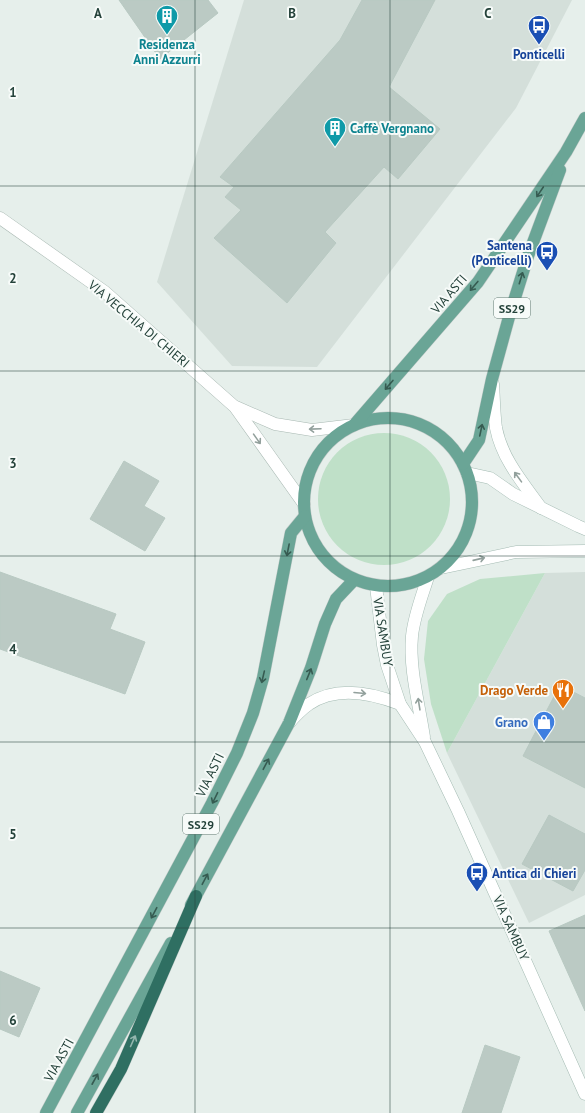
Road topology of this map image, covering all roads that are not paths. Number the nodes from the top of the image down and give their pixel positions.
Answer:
1 (585, 118) edge
2 (566, 152) junction
3 (0, 218) edge
4 (492, 379) junction
5 (235, 407) junction
6 (354, 425) junction
7 (465, 469) junction
8 (541, 508) junction
9 (305, 510) junction
10 (585, 529) edge
11 (585, 551) edge
12 (441, 568) junction
13 (428, 577) junction
14 (354, 580) junction
15 (376, 586) junction
16 (400, 704) junction
17 (288, 723) junction
18 (425, 742) junction
19 (196, 896) junction
20 (585, 1094) edge
21 (46, 1113) edge
22 (77, 1113) edge
23 (96, 1113) edge

1 - 2 main road, VIA ASTI / SS29
4 -> 2 main road, VIA ASTI / SS29
2 -> 6 main road, VIA ASTI / SS29
3 - 5 street, VIA VECCHIA DI CHIERI
7 -> 4 main road, VIA ASTI / SS29
8 -> 4 street
6 -> 5 street, VIA VECCHIA DI CHIERI
5 -> 9 street, VIA VECCHIA DI CHIERI
6 - 7 main road
6 - 9 main road
7 - 8 street
7 - 12 main road
8 - 10 street
9 - 14 main road
9 -> 21 main road, VIA ASTI / SS29
12 -> 11 street
12 - 13 main road
13 - 15 main road
18 -> 13 street, VIA SAMBUY
14 - 15 main road
17 -> 14 main road, SS29
15 - 16 street, VIA SAMBUY
17 -> 16 street
16 - 18 street, VIA SAMBUY
19 -> 17 main road, SS29
18 - 20 street, VIA SAMBUY
22 -> 19 main road, SS29
23 -> 19 highway

